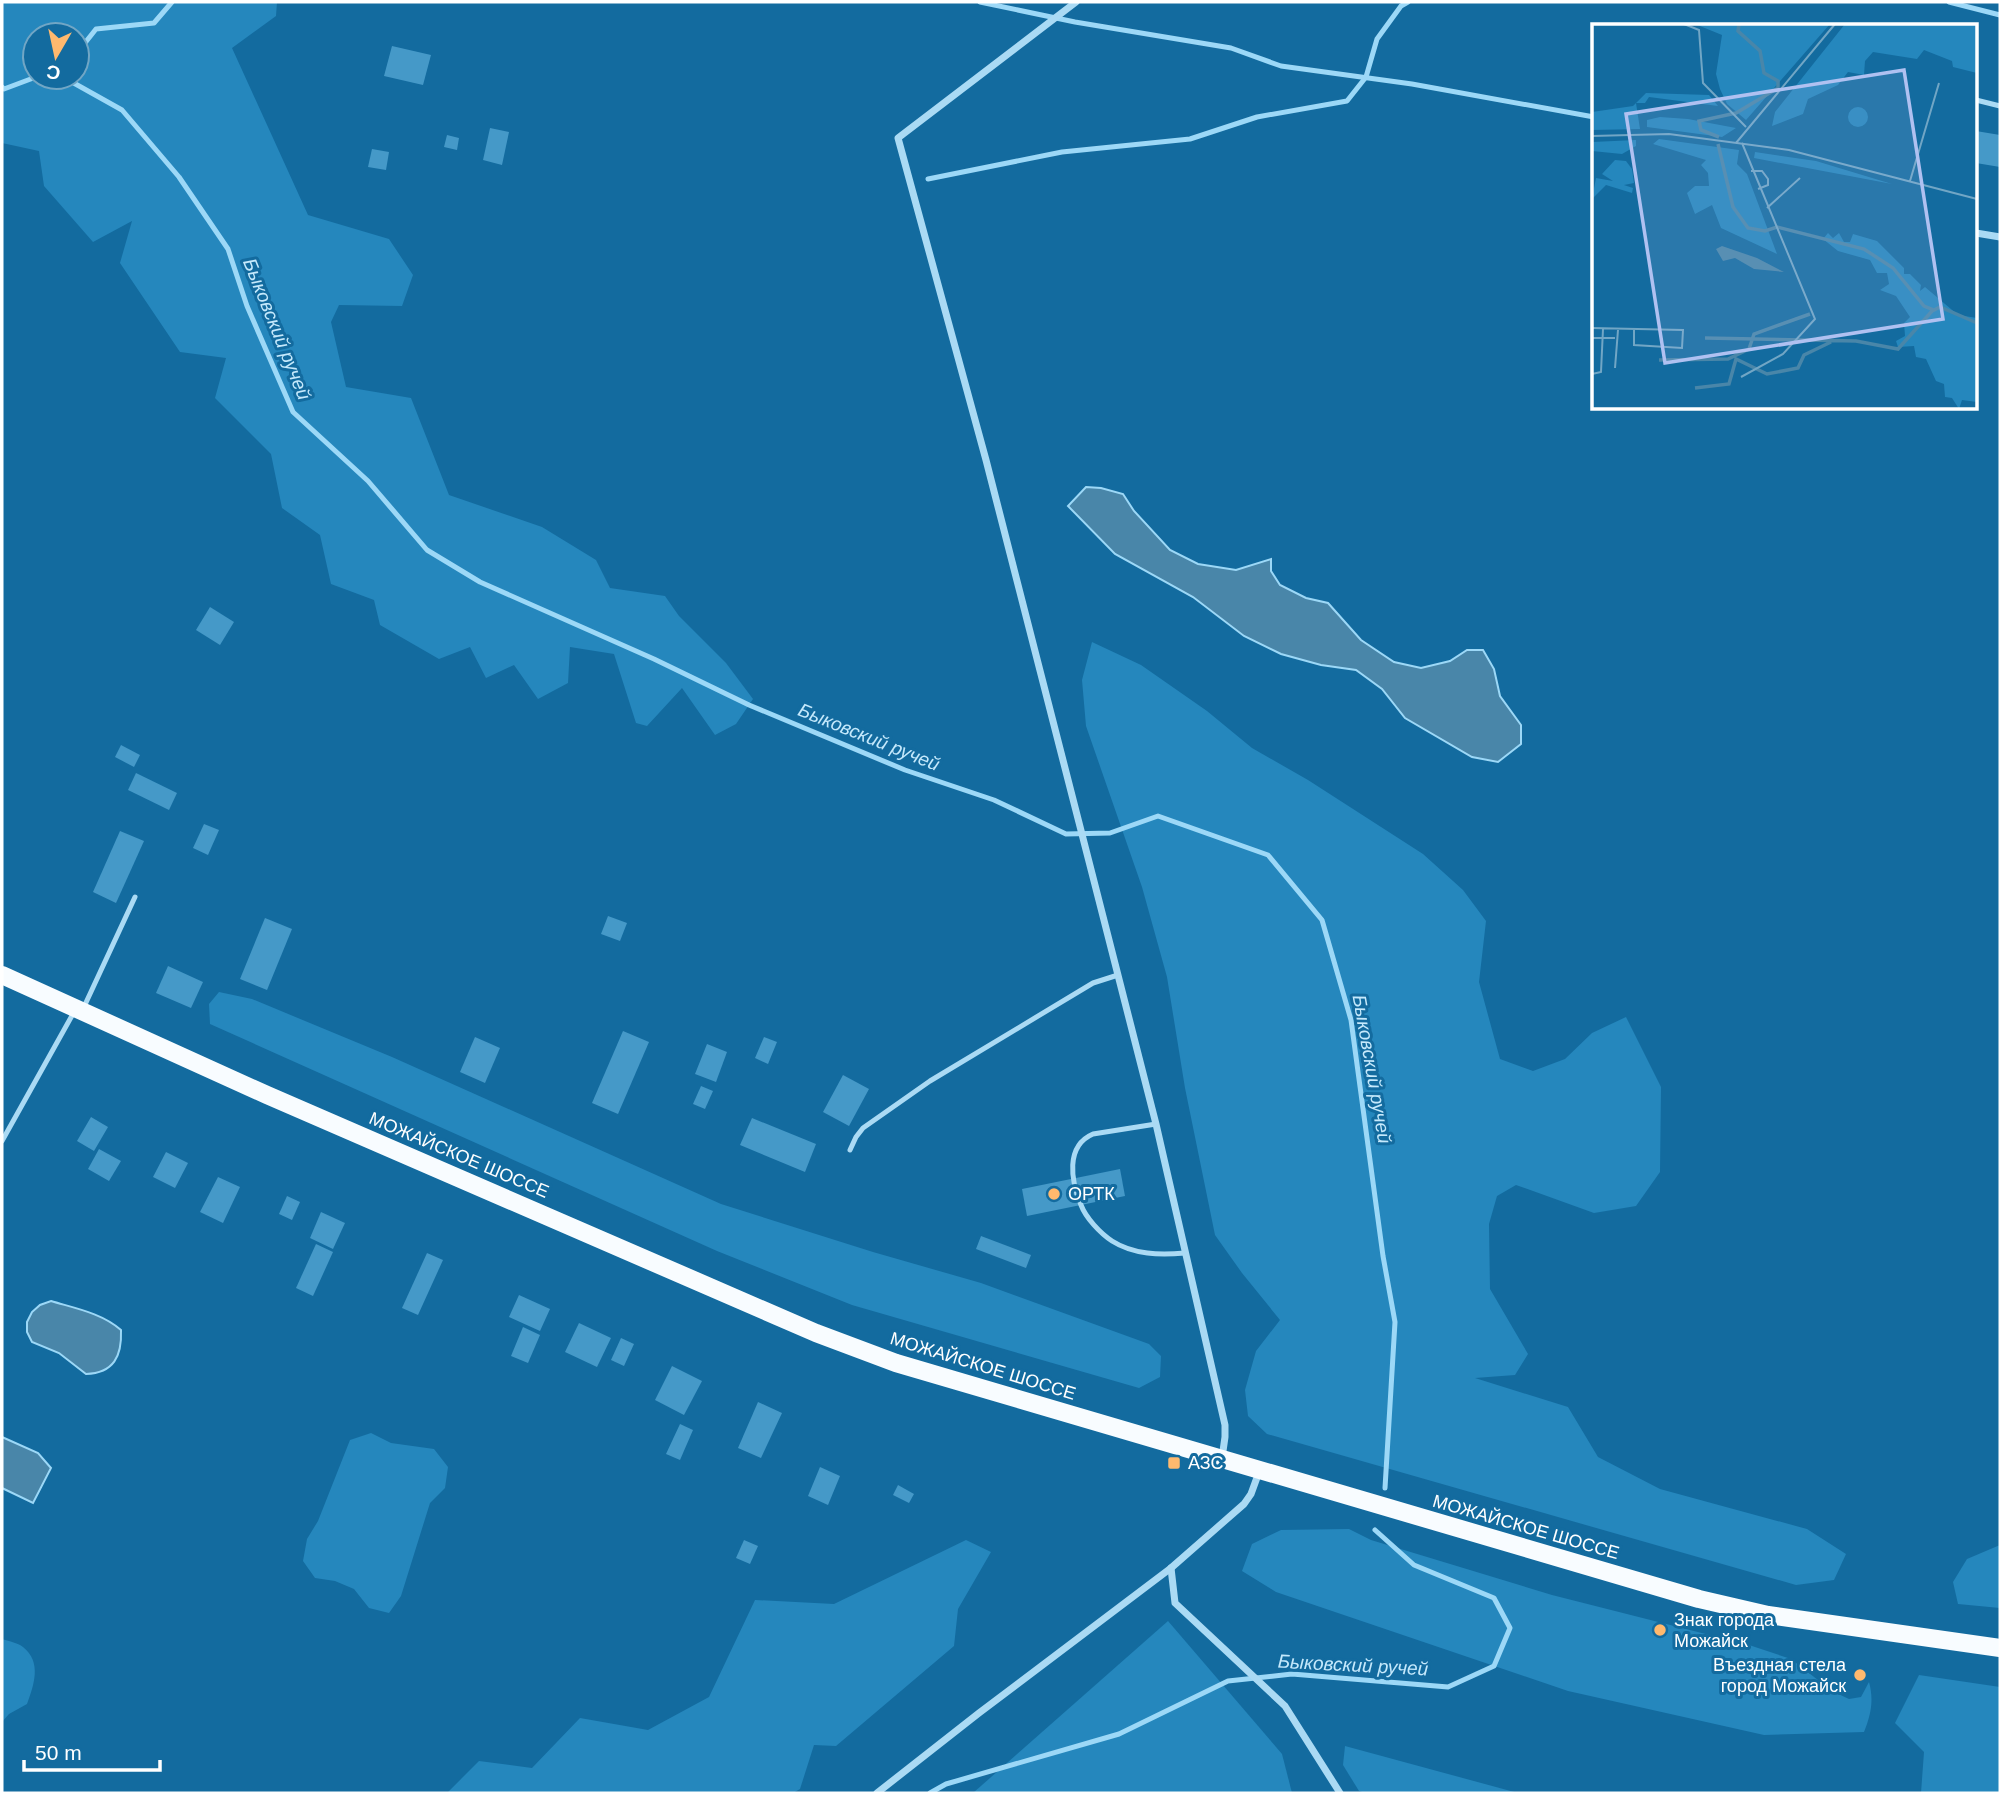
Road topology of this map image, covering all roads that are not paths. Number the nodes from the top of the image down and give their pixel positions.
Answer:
1 (1076, 2) edge
2 (1978, 100) edge
3 (2000, 106) edge
4 (1978, 233) edge
5 (2000, 236) edge
6 (135, 897) dead end
7 (2, 975) edge
8 (1118, 975) junction
9 (79, 1011) junction
10 (1156, 1124) junction
11 (2, 1141) edge
12 (850, 1150) dead end
13 (1185, 1253) junction
14 (1222, 1460) junction
15 (1259, 1471) junction
16 (1171, 1568) junction
17 (2000, 1648) edge
18 (877, 1793) edge
19 (1340, 1793) edge

1 - 8 street
2 - 3 lane
4 - 5 street
6 - 9 lane
7 - 9 main road, МОЖАЙСКОЕ ШОССЕ
8 - 10 street
8 - 12 lane
9 - 11 lane
9 - 14 main road, МОЖАЙСКОЕ ШОССЕ
10 - 13 street
10 - 13 lane
13 - 14 street
14 - 15 main road, МОЖАЙСКОЕ ШОССЕ
15 - 16 street
15 - 17 main road, МОЖАЙСКОЕ ШОССЕ
16 - 18 street
16 - 19 street

